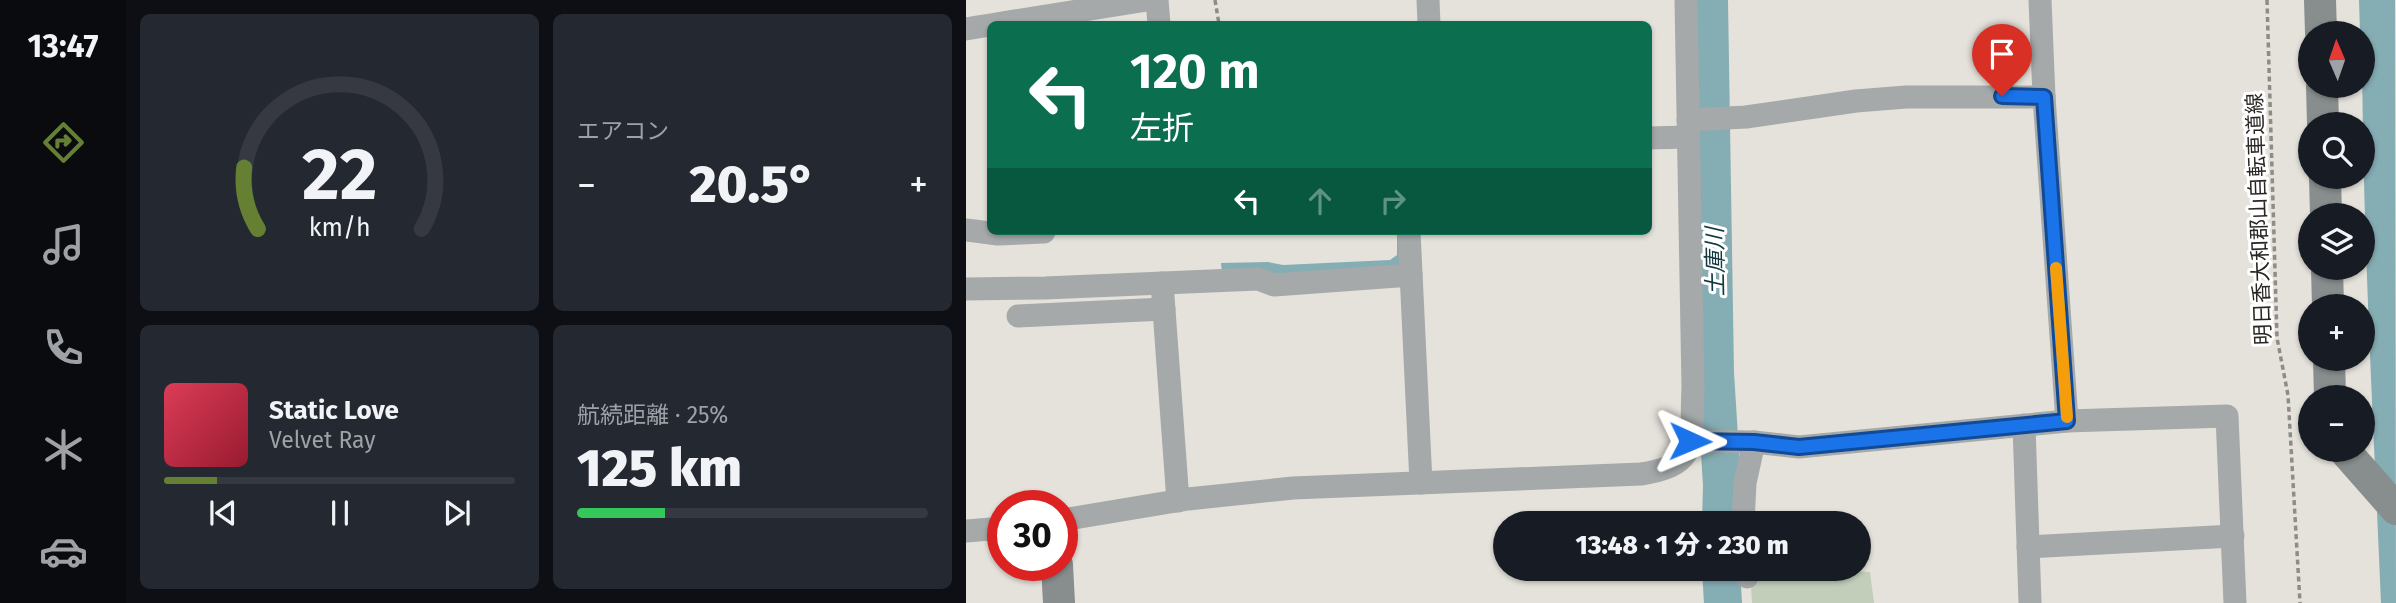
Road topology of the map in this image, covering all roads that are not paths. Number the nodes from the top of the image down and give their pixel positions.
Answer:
1 (1147, 0) edge
2 (1157, 0) edge
3 (1428, 0) edge
4 (1686, 0) edge
5 (2040, 0) edge
6 (2320, 0) edge
7 (1015, 21) edge
8 (1159, 21) edge
9 (1429, 21) edge
10 (2321, 21) edge
11 (987, 26) edge
12 (966, 29) edge
13 (2044, 97) junction
14 (1688, 128) junction
15 (1652, 137) edge
16 (966, 230) edge
17 (987, 233) edge
18 (1409, 235) edge
19 (1411, 275) junction
20 (1162, 283) junction
21 (966, 289) edge
22 (1164, 309) junction
23 (1018, 316) dead end
24 (2067, 421) junction
25 (2024, 425) junction
26 (1690, 441) junction
27 (1754, 442) junction
28 (2355, 462) edge
29 (1421, 483) junction
30 (1178, 501) junction
31 (2396, 509) edge
32 (1744, 511) edge
33 (1078, 517) edge
34 (987, 529) edge
35 (966, 531) edge
36 (2233, 536) junction
37 (2028, 547) junction
38 (1058, 581) edge
39 (1059, 603) edge
40 (2030, 603) edge
41 (2235, 603) edge

1 - 7 street
2 - 8 street
3 - 9 street
4 - 14 street
5 - 13 street
6 - 10 main road
11 - 12 street
13 - 14 street
13 - 24 street
14 - 15 street
14 - 26 street
16 - 17 street
18 - 19 street
19 - 20 street
19 - 29 street
20 - 21 street
20 - 22 street
22 - 23 street
22 - 30 street
24 - 25 street
24 - 36 street
25 - 27 street
25 - 37 street
26 - 27 street
26 - 29 street
27 - 32 street
28 - 31 main road
29 - 30 street
30 - 33 street
34 - 35 street
36 - 37 street
36 - 41 street
37 - 40 street
38 - 39 main road

